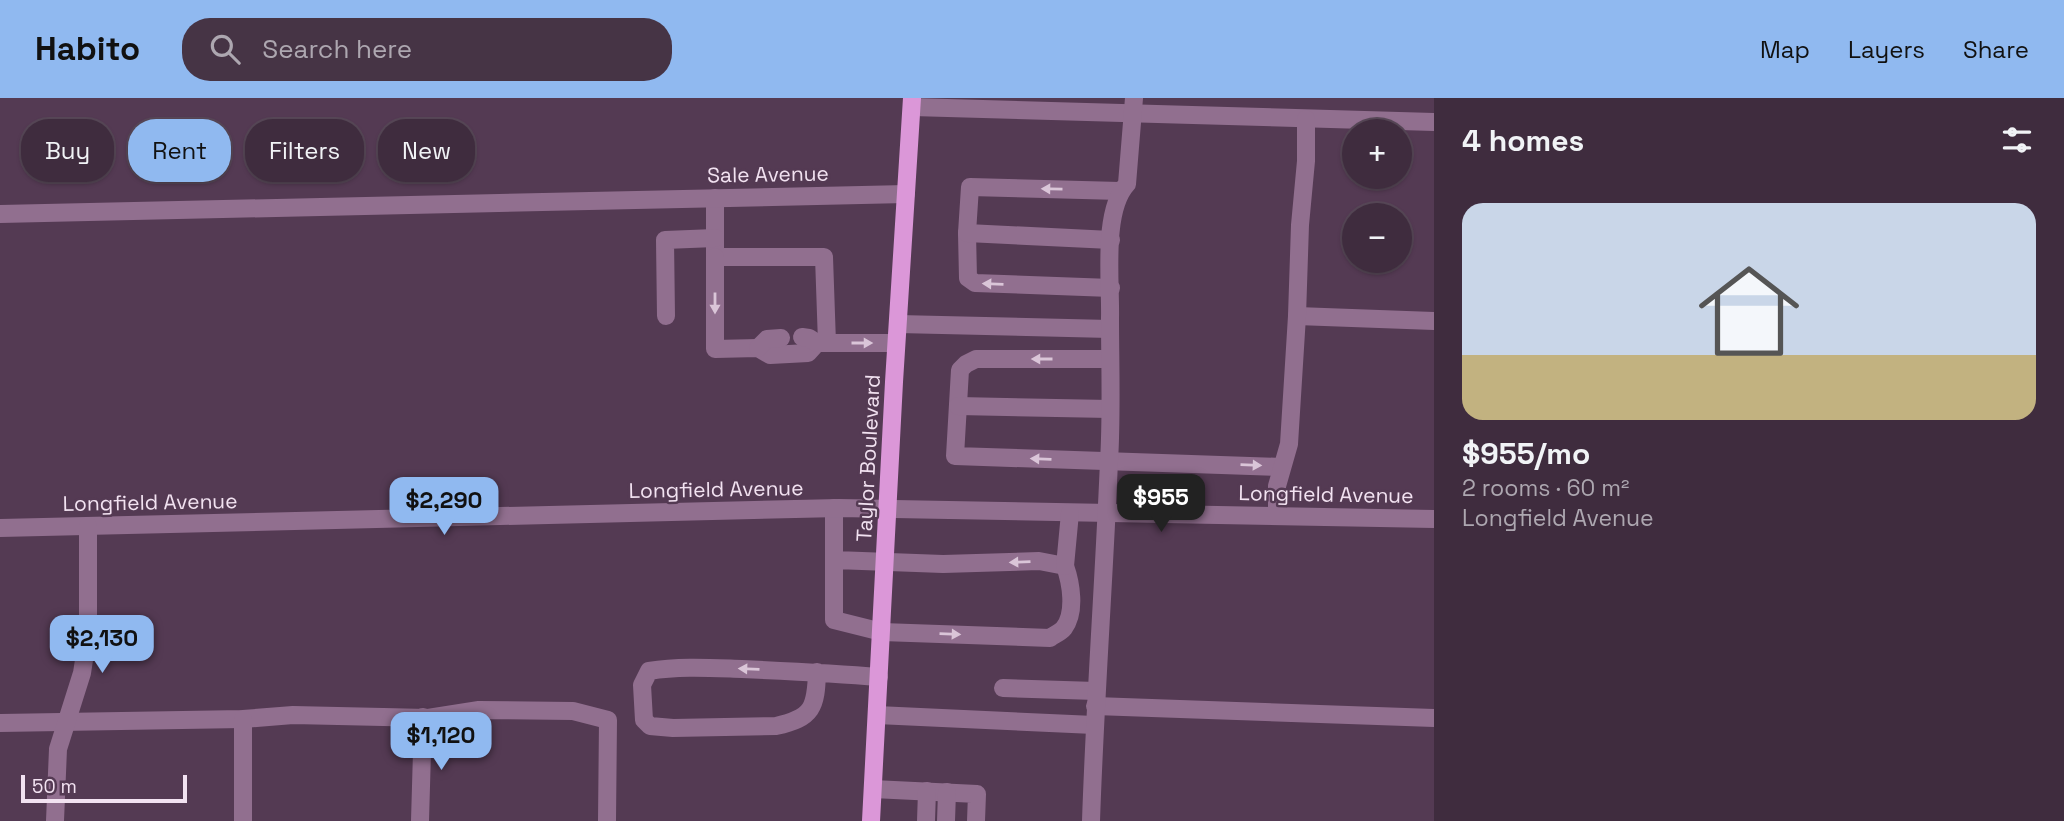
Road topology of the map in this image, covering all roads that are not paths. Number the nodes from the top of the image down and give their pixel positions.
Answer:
1 (912, 103) edge
2 (1133, 106) edge
3 (1306, 119) junction
4 (1434, 122) edge
5 (1120, 191) junction
6 (906, 194) junction
7 (715, 198) junction
8 (0, 214) edge
9 (967, 233) junction
10 (715, 238) junction
11 (1111, 240) junction
12 (715, 257) junction
13 (1111, 288) junction
14 (666, 316) dead end
15 (1297, 316) junction
16 (1434, 321) edge
17 (898, 324) junction
18 (1110, 329) junction
19 (781, 338) dead end
20 (816, 341) junction
21 (896, 343) junction
22 (758, 348) junction
23 (1110, 359) junction
24 (958, 406) junction
25 (1110, 410) junction
26 (1110, 461) junction
27 (1281, 467) junction
28 (834, 508) junction
29 (888, 508) junction
30 (1070, 513) junction
31 (1105, 514) junction
32 (1277, 515) junction
33 (1434, 519) edge
34 (88, 526) junction
35 (0, 528) edge
36 (835, 560) junction
37 (886, 561) junction
38 (1065, 566) junction
39 (882, 632) junction
40 (817, 672) junction
41 (878, 677) junction
42 (1003, 688) dead end
43 (1095, 699) junction
44 (877, 715) junction
45 (424, 718) junction
46 (1434, 718) edge
47 (243, 719) junction
48 (65, 722) junction
49 (0, 723) edge
50 (1094, 725) junction
51 (873, 789) junction
52 (927, 791) junction
53 (947, 792) junction
54 (55, 821) edge
55 (243, 821) edge
56 (420, 821) edge
57 (607, 821) edge
58 (870, 821) edge
59 (926, 821) edge
60 (946, 821) edge
61 (976, 821) edge
62 (1091, 821) edge

1 - 2 street
1 - 6 main road, Taylor Boulevard
2 - 3 street
2 - 5 street
3 - 4 street
3 - 15 street
5 -> 9 street
5 - 11 street
6 - 7 street, Sale Avenue
6 - 17 main road, Taylor Boulevard
7 - 8 street, Sale Avenue
7 - 10 street
9 - 11 street
13 -> 9 street
10 - 12 street
10 - 14 street
11 - 13 street
12 - 20 street
12 -> 22 street
13 - 18 street
15 - 16 street
15 - 27 street
17 - 18 street
17 - 21 main road, Taylor Boulevard
18 - 23 street
19 - 22 street
20 -> 21 street
20 - 22 street
21 - 29 main road, Taylor Boulevard
23 -> 24 street
23 - 25 street
24 - 25 street
26 -> 24 street
25 - 26 street
26 -> 27 street
26 - 31 street
27 - 32 street
28 - 29 street, Longfield Avenue
28 - 34 street, Longfield Avenue
28 - 36 street
29 - 30 street, Longfield Avenue
29 - 37 main road, Taylor Boulevard
30 - 31 street, Longfield Avenue
30 - 38 street
31 - 32 street, Longfield Avenue
31 - 43 street
32 - 33 street, Longfield Avenue
34 - 35 street, Longfield Avenue
34 - 48 street
36 - 37 street
36 - 39 street
38 -> 37 street
37 - 39 main road, Taylor Boulevard
39 -> 38 street
39 - 41 main road, Taylor Boulevard
40 -> 40 street
40 - 41 street
41 - 44 main road, Taylor Boulevard
42 - 43 street
43 - 46 street
43 - 50 street
44 - 50 street
44 - 51 main road, Taylor Boulevard
45 - 47 street
45 - 56 street
45 - 57 street
47 - 48 street
47 - 55 street
48 - 49 street
48 - 54 street
50 - 62 street
51 - 52 street
51 - 58 main road, Taylor Boulevard
52 - 53 street
52 - 59 street
53 - 60 street
53 - 61 street

